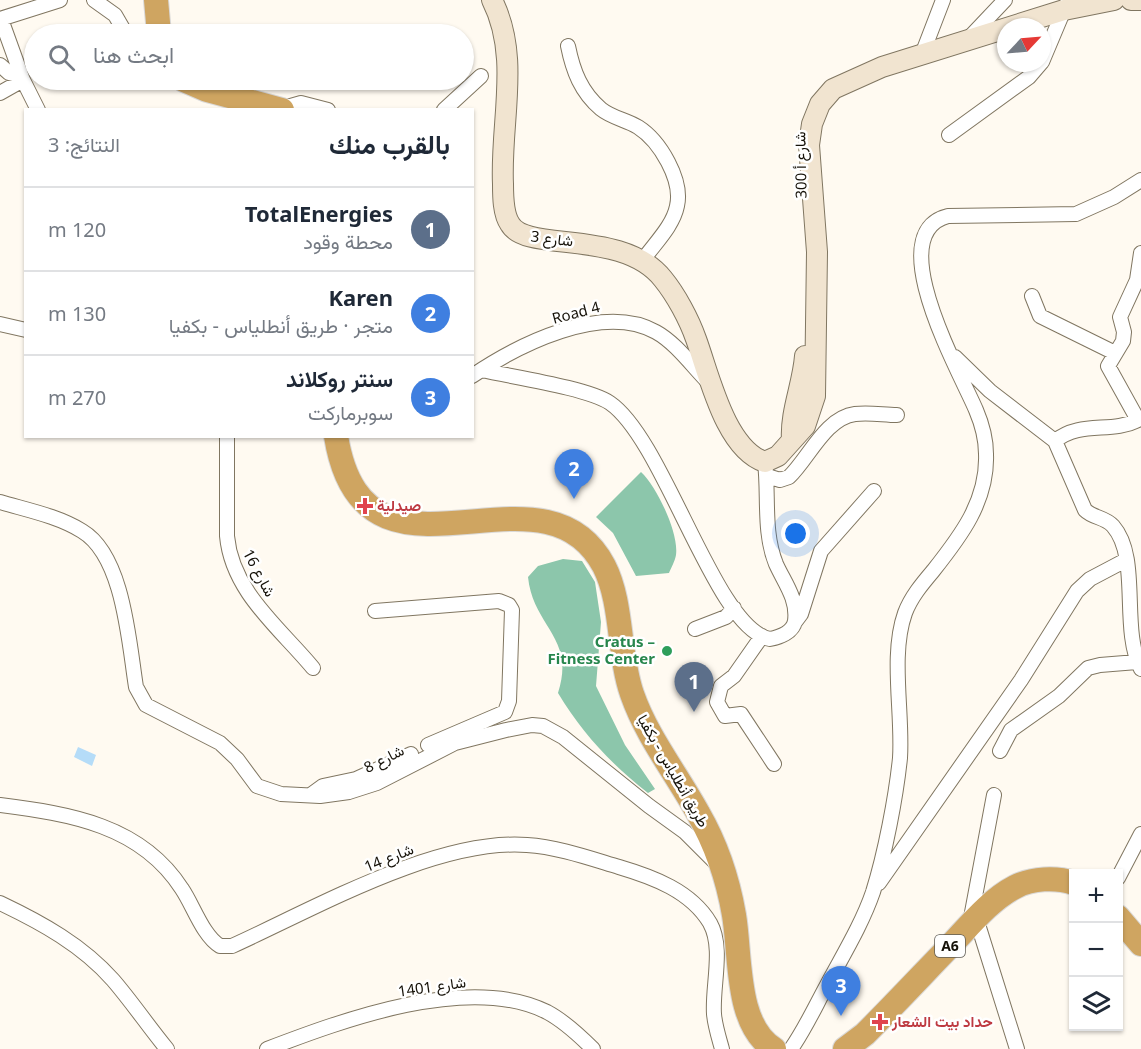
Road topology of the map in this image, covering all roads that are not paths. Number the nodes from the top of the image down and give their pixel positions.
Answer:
1 (60, 0) edge
2 (94, 0) edge
3 (156, 0) edge
4 (492, 0) edge
5 (943, 0) edge
6 (1005, 0) edge
7 (1114, 0) edge
8 (1131, 0) edge
9 (1141, 0) edge
10 (1067, 3) edge
11 (0, 19) edge
12 (120, 24) edge
13 (158, 24) edge
14 (975, 31) junction
15 (1051, 41) edge
16 (567, 46) dead end
17 (925, 48) junction
18 (0, 65) edge
19 (1034, 72) edge
20 (481, 76) dead end
21 (22, 78) junction
22 (24, 82) edge
23 (474, 82) edge
24 (28, 90) edge
25 (207, 90) edge
26 (466, 90) edge
27 (0, 93) edge
28 (37, 108) edge
29 (277, 108) edge
30 (284, 108) edge
31 (320, 108) edge
32 (446, 108) edge
33 (948, 135) dead end
34 (1141, 181) edge
35 (1141, 253) edge
36 (643, 260) junction
37 (1032, 296) dead end
38 (0, 324) edge
39 (24, 330) edge
40 (943, 343) junction
41 (1115, 353) junction
42 (477, 373) edge
43 (711, 386) junction
44 (897, 415) dead end
45 (1140, 419) edge
46 (227, 438) edge
47 (336, 438) edge
48 (1055, 441) junction
49 (766, 469) junction
50 (874, 491) dead end
51 (0, 502) edge
52 (1126, 560) junction
53 (735, 608) junction
54 (375, 611) dead end
55 (795, 622) junction
56 (695, 629) dead end
57 (762, 636) junction
58 (1139, 666) edge
59 (313, 668) dead end
60 (1000, 751) dead end
61 (774, 764) dead end
62 (312, 794) junction
63 (994, 795) dead end
64 (0, 806) edge
65 (1141, 834) edge
66 (884, 841) junction
67 (903, 845) junction
68 (1123, 870) edge
69 (723, 871) junction
70 (1069, 882) edge
71 (872, 893) junction
72 (0, 903) edge
73 (973, 922) junction
74 (1123, 922) edge
75 (1141, 944) edge
76 (775, 1048) edge
77 (167, 1049) edge
78 (267, 1049) edge
79 (593, 1049) edge
80 (722, 1049) edge
81 (845, 1049) edge
82 (1017, 1049) edge

1 - 11 street
2 - 12 street
3 - 13 highway
4 - 36 street, شارع 3
5 - 17 street
6 - 14 street
7 - 10 street, شارع أ 300
8 - 9 street
10 - 14 street, شارع أ 300
10 - 15 street
11 - 21 street
14 - 17 street, شارع أ 300
16 - 36 street
17 - 49 street, شارع أ 300
18 - 21 street
19 - 33 street
20 - 23 street
21 - 22 street
21 - 27 street
24 - 28 street
25 - 29 highway
26 - 32 street
30 - 31 street
34 - 40 street
35 - 41 street
36 - 43 street, شارع 3
37 - 41 street
38 - 39 street
40 - 48 street
40 - 66 street
41 - 45 street
42 - 43 street, Road 4
42 - 53 street
43 - 49 street
44 - 49 street
45 - 48 street
46 - 59 street, شارع 16
47 - 69 highway, طريق أنطلياس - بكفيا
48 - 52 street
49 - 55 street
50 - 55 street
51 - 62 street, شارع 8
52 - 58 street
52 - 67 street
53 - 56 street
53 - 57 street
54 - 62 street
55 - 57 street
57 - 61 street
58 - 60 street
62 - 69 street, شارع 8
63 - 73 street
64 - 80 street, شارع 14
65 - 68 street
66 - 67 street
66 - 71 street
67 - 71 street
69 - 76 highway, طريق أنطلياس - بكفيا
70 - 73 highway, A6
71 - 76 street
72 - 77 street
73 - 81 highway, A6
73 - 82 street
74 - 75 highway
78 - 79 street, شارع 1401

